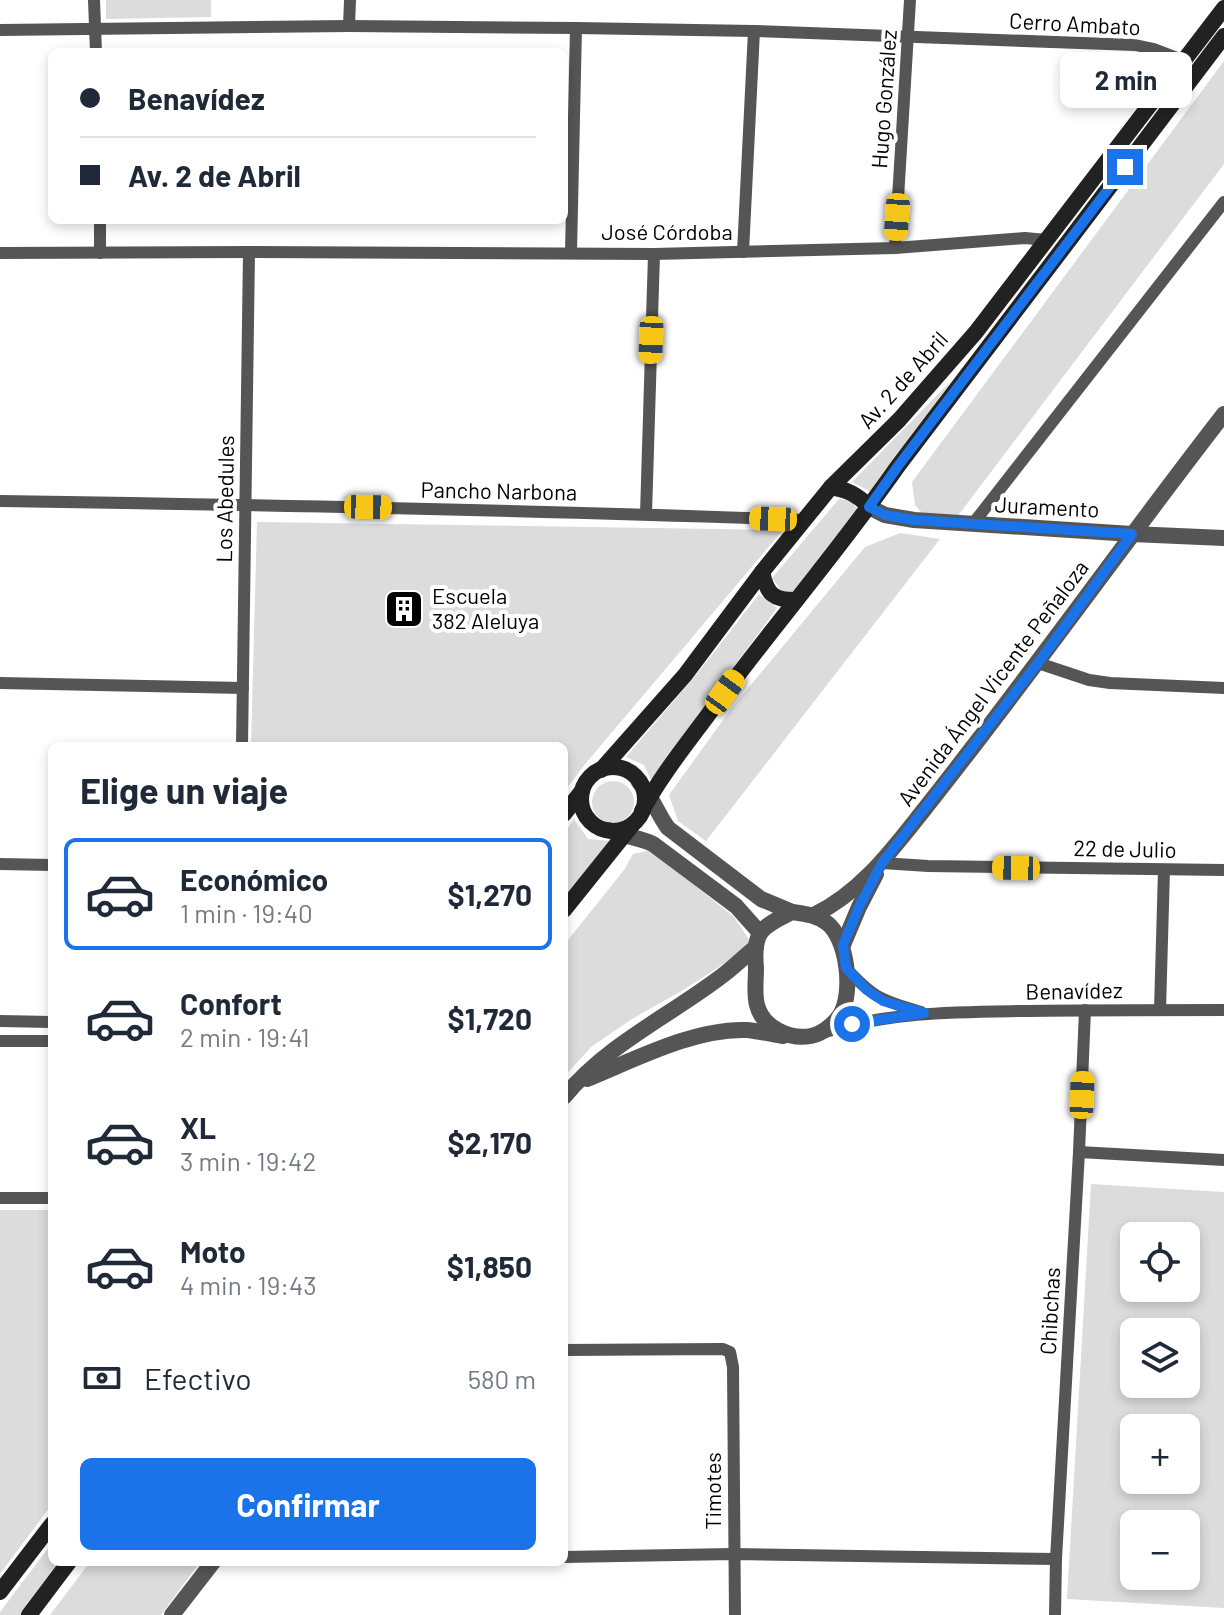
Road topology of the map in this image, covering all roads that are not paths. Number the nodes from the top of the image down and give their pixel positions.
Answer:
1 (94, 0) edge
2 (350, 0) edge
3 (910, 0) edge
4 (1224, 8) edge
5 (349, 26) junction
6 (576, 28) junction
7 (95, 29) junction
8 (0, 30) edge
9 (754, 31) junction
10 (909, 36) junction
11 (1224, 36) edge
12 (96, 48) edge
13 (1185, 61) junction
14 (1224, 202) edge
15 (1219, 217) edge
16 (100, 224) edge
17 (1046, 240) junction
18 (895, 248) junction
19 (249, 252) junction
20 (571, 252) junction
21 (743, 252) junction
22 (0, 253) edge
23 (100, 253) junction
24 (654, 254) junction
25 (1224, 414) edge
26 (831, 487) junction
27 (0, 501) edge
28 (245, 504) junction
29 (869, 507) junction
30 (646, 514) junction
31 (804, 520) junction
32 (972, 525) junction
33 (1132, 534) junction
34 (1224, 538) edge
35 (762, 572) junction
36 (796, 600) junction
37 (1038, 663) junction
38 (0, 683) edge
39 (243, 688) junction
40 (1224, 688) edge
41 (242, 742) edge
42 (601, 770) junction
43 (645, 788) junction
44 (582, 791) junction
45 (568, 809) edge
46 (616, 833) junction
47 (882, 863) junction
48 (0, 864) edge
49 (48, 865) edge
50 (1164, 870) junction
51 (1224, 870) edge
52 (568, 904) edge
53 (792, 912) junction
54 (814, 915) junction
55 (758, 940) junction
56 (843, 945) junction
57 (846, 968) junction
58 (1085, 1010) junction
59 (1160, 1010) junction
60 (1224, 1010) edge
61 (924, 1013) junction
62 (0, 1021) edge
63 (48, 1022) edge
64 (814, 1036) junction
65 (794, 1037) junction
66 (0, 1041) edge
67 (48, 1041) edge
68 (569, 1090) edge
69 (1079, 1152) junction
70 (1224, 1160) edge
71 (0, 1198) edge
72 (48, 1198) edge
73 (568, 1350) edge
74 (48, 1529) edge
75 (733, 1554) junction
76 (568, 1557) edge
77 (1056, 1559) junction
78 (66, 1566) edge
79 (210, 1566) edge
80 (0, 1592) edge
81 (29, 1615) edge
82 (172, 1615) edge
83 (735, 1615) edge
84 (1055, 1615) edge

1 - 7 street
2 - 5 street
3 - 10 street, Hugo González
4 - 13 main road, Av. 2 de Abril
5 - 6 street, Cerro Ambato
5 - 7 street, Cerro Ambato
6 - 9 street, Cerro Ambato
6 - 20 street
7 - 8 street, Cerro Ambato
7 - 12 street
9 - 10 street, Cerro Ambato
9 - 21 street
10 - 13 street, Cerro Ambato
10 - 18 street, Hugo González
11 - 29 main road, Av. 2 de Abril
13 - 17 main road, Av. 2 de Abril
14 - 15 street
15 - 32 street
16 - 23 street
17 - 18 street, José Córdoba
17 - 26 main road, Av. 2 de Abril
18 - 21 street, José Córdoba
19 - 20 street, José Córdoba
19 - 23 street, José Córdoba
19 - 28 street, Los Abedules
20 - 24 street, José Córdoba
21 - 24 street, José Córdoba
22 - 23 street, José Córdoba
24 - 30 street
25 - 33 street, Avenida Ángel Vicente Peñaloza
26 - 29 main road
26 - 31 main road, Av. 2 de Abril
27 - 28 street, Pancho Narbona
28 - 30 street, Pancho Narbona
28 - 39 street, Los Abedules
29 - 32 street, Juramento
29 - 36 main road, Av. 2 de Abril
30 - 31 street, Pancho Narbona
31 - 35 main road, Av. 2 de Abril
32 - 33 street, Juramento
33 - 34 street, Juramento
33 - 37 street, Avenida Ángel Vicente Peñaloza
35 - 36 main road
35 - 42 main road, Av. 2 de Abril
36 - 43 main road, Av. 2 de Abril
37 - 40 street
37 - 47 street, Avenida Ángel Vicente Peñaloza
38 - 39 street
39 - 41 street, Los Abedules
42 - 43 main road
42 - 44 main road
43 - 46 main road
43 - 53 street
44 - 45 main road
44 - 46 main road
46 - 52 main road
46 - 55 street
47 - 50 street, 22 de Julio
47 - 54 street, Avenida Ángel Vicente Peñaloza
47 - 56 street, Avenida Ángel Vicente Peñaloza
48 - 49 street
50 - 51 street, 22 de Julio
50 - 59 street
53 - 54 street
53 - 55 street
54 - 56 street
55 - 65 street
55 - 68 street
56 - 57 street
57 - 61 street, Benavídez
57 - 64 street
58 - 59 street, Benavídez
58 - 61 street, Benavídez
58 - 69 street, Chibchas
59 - 60 street, Benavídez
61 - 64 street, Benavídez
62 - 63 street
64 - 65 street
65 - 68 street
66 - 67 street
69 - 70 street
69 - 77 street, Chibchas
71 - 72 street
73 - 75 street, Timotes
74 - 80 main road
75 - 76 street
75 - 77 street
75 - 83 street, Timotes
77 - 84 street, Chibchas
78 - 81 main road
79 - 82 street

